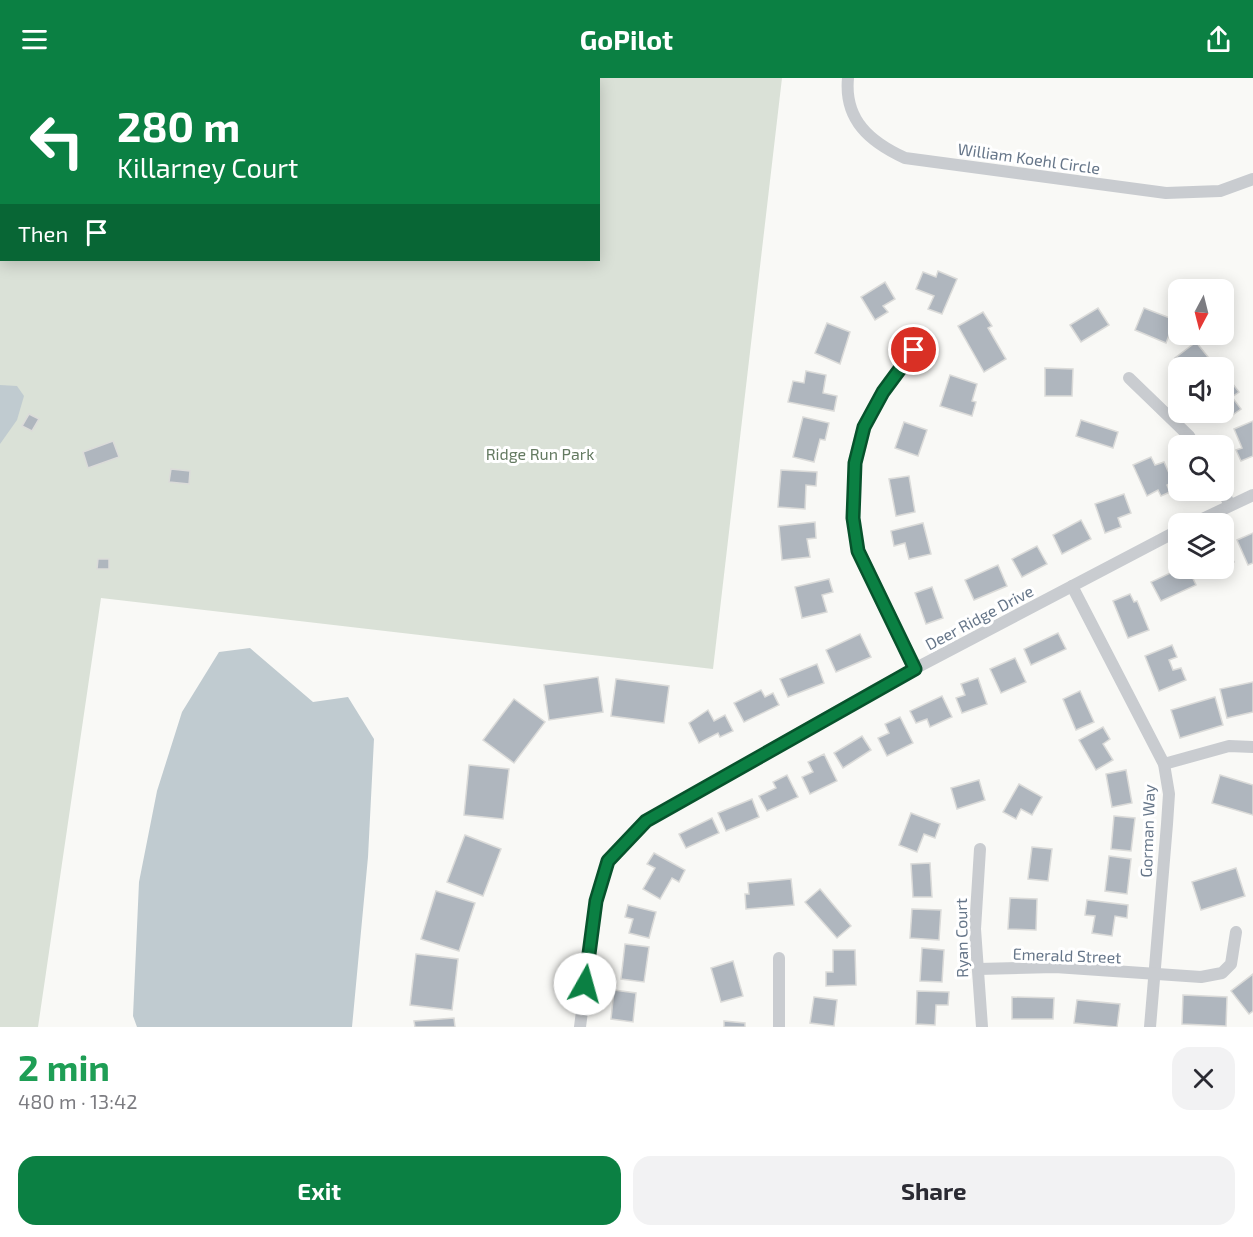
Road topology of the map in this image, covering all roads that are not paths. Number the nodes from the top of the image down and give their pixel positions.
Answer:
1 (848, 78) edge
2 (1253, 179) edge
3 (914, 350) dead end
4 (1129, 378) dead end
5 (1188, 435) edge
6 (1253, 495) edge
7 (1228, 501) edge
8 (1230, 505) junction
9 (1214, 513) edge
10 (1168, 536) edge
11 (1072, 586) junction
12 (915, 669) junction
13 (1253, 747) edge
14 (1164, 764) junction
15 (980, 849) dead end
16 (1236, 932) dead end
17 (779, 958) dead end
18 (978, 969) junction
19 (1154, 976) junction
20 (580, 1027) edge
21 (779, 1027) edge
22 (982, 1027) edge
23 (1150, 1027) edge

1 - 2 street, William Koehl Circle
3 - 12 street
4 - 5 street
6 - 8 street
7 - 8 street
8 - 9 street
10 - 11 street, Deer Ridge Drive
11 - 12 street, Deer Ridge Drive
11 - 14 street, Gorman Way
12 - 20 street, Deer Ridge Drive
13 - 14 street
14 - 19 street, Gorman Way
15 - 18 street, Ryan Court
16 - 19 street, Emerald Street
17 - 21 street
18 - 19 street, Emerald Street
18 - 22 street, Ryan Court
19 - 23 street, Gorman Way

